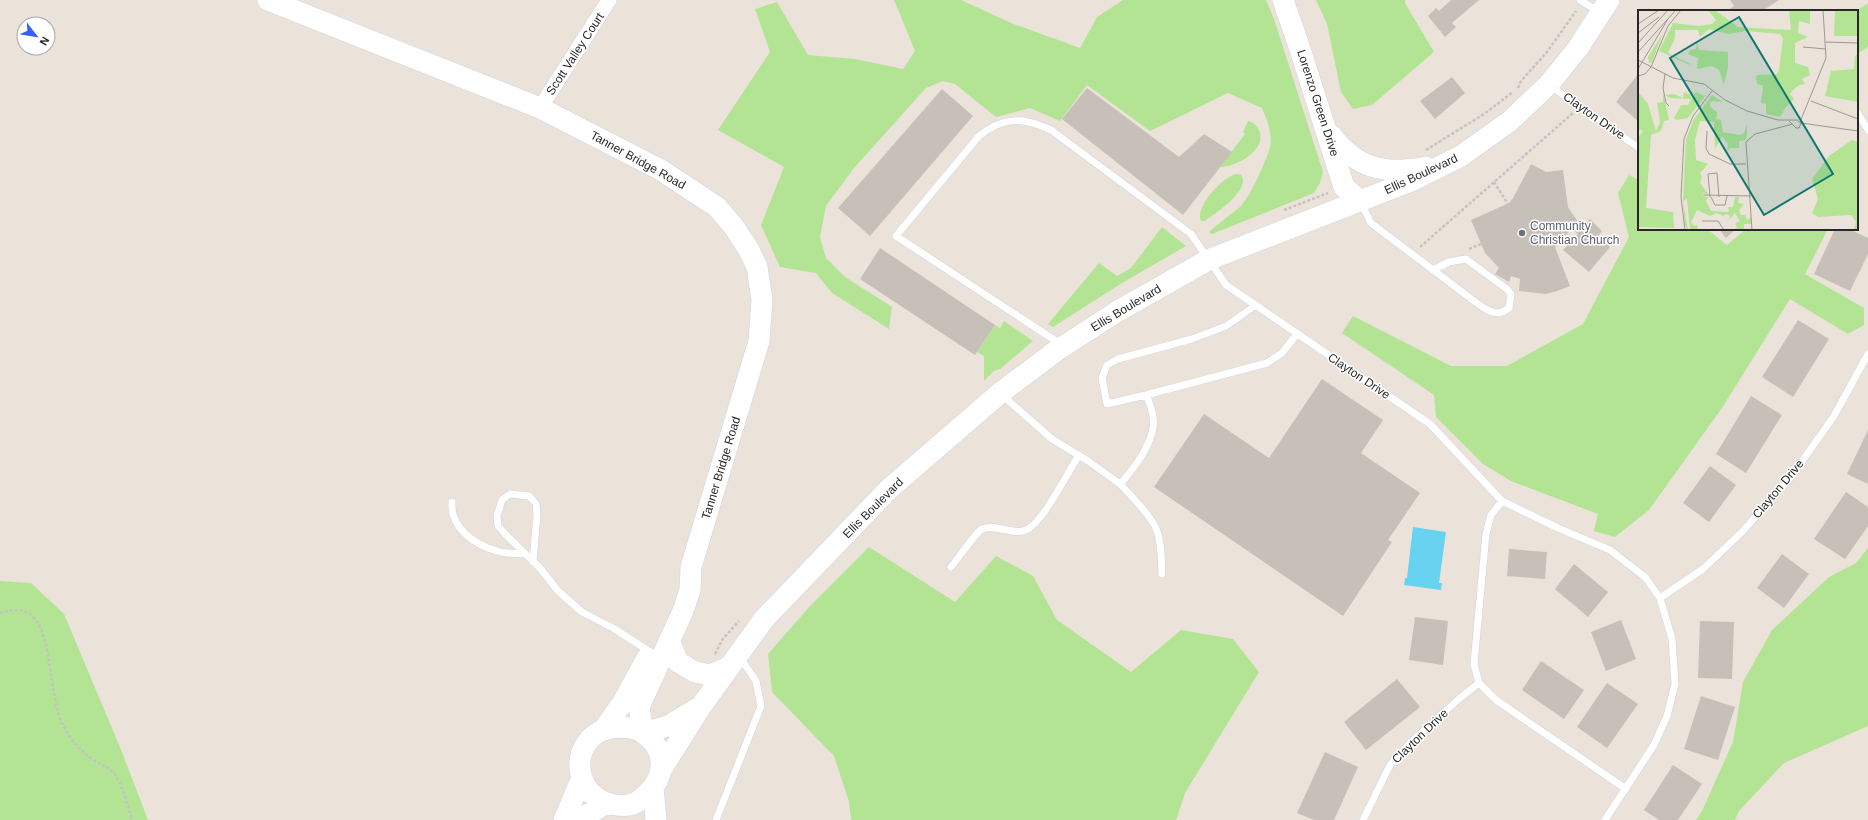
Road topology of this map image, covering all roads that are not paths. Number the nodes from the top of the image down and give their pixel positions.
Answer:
1 (268, 0) edge
2 (609, 0) edge
3 (1283, 0) edge
4 (1581, 1) edge
5 (1605, 7) edge
6 (1549, 84) junction
7 (540, 108) junction
8 (1321, 114) junction
9 (1858, 114) edge
10 (1867, 128) edge
11 (1638, 147) edge
12 (1461, 156) junction
13 (1360, 201) junction
14 (1208, 260) junction
15 (1433, 270) junction
16 (1256, 305) junction
17 (1297, 334) junction
18 (1064, 346) junction
19 (1868, 354) edge
20 (1000, 393) junction
21 (1146, 395) junction
22 (1079, 455) junction
23 (1120, 484) junction
24 (1502, 501) junction
25 (452, 502) dead end
26 (525, 554) junction
27 (533, 562) junction
28 (951, 567) dead end
29 (1162, 574) dead end
30 (1660, 598) junction
31 (660, 650) junction
32 (733, 660) junction
33 (1480, 683) junction
34 (702, 705) junction
35 (604, 729) junction
36 (643, 733) junction
37 (657, 779) junction
38 (581, 780) junction
39 (1626, 789) junction
40 (613, 804) junction
41 (564, 820) edge
42 (582, 820) edge
43 (634, 820) edge
44 (656, 820) edge
45 (716, 820) edge
46 (1363, 820) edge
47 (1605, 820) edge

1 - 7 main road, Tanner Bridge Road
2 - 7 street, Scott Valley Court
3 - 8 main road, Lorenzo Green Drive
4 - 5 lane
5 - 6 main road, Ellis Boulevard
6 - 11 lane, Clayton Drive
6 - 12 main road, Ellis Boulevard
7 - 31 main road, Tanner Bridge Road
8 - 12 main road
8 - 13 main road, Lorenzo Green Drive
9 - 10 lane
12 - 13 main road, Ellis Boulevard
13 - 14 main road, Ellis Boulevard
13 - 15 lane
14 - 16 lane, Clayton Drive
14 - 18 main road, Ellis Boulevard
14 - 18 lane, Clayton Drive
15 - 15 lane
16 - 17 lane, Clayton Drive
16 - 21 lane
17 - 21 lane
17 - 24 lane, Clayton Drive
18 - 20 main road, Ellis Boulevard
19 - 30 lane, Clayton Drive
20 - 22 lane
20 - 32 main road, Ellis Boulevard
21 - 23 lane
22 - 23 lane
22 - 28 lane
23 - 29 lane
24 - 30 lane, Clayton Drive
24 - 33 lane
25 - 26 lane
26 - 27 lane
26 - 27 lane
27 - 31 lane
30 - 39 lane, Clayton Drive
31 - 32 main road
31 - 35 main road, Tanner Bridge Road
31 - 36 main road, Tanner Bridge Road
32 - 34 main road, Ellis Boulevard
32 - 45 lane
33 - 39 lane
33 - 46 lane, Clayton Drive
34 - 36 main road, Ellis Boulevard
34 - 37 main road, Ellis Boulevard
35 - 36 main road
35 - 38 main road
36 - 37 main road
37 - 40 main road
37 - 44 main road
38 - 40 main road
38 - 41 main road
39 - 47 lane, Clayton Drive
40 - 42 main road
40 - 43 main road

